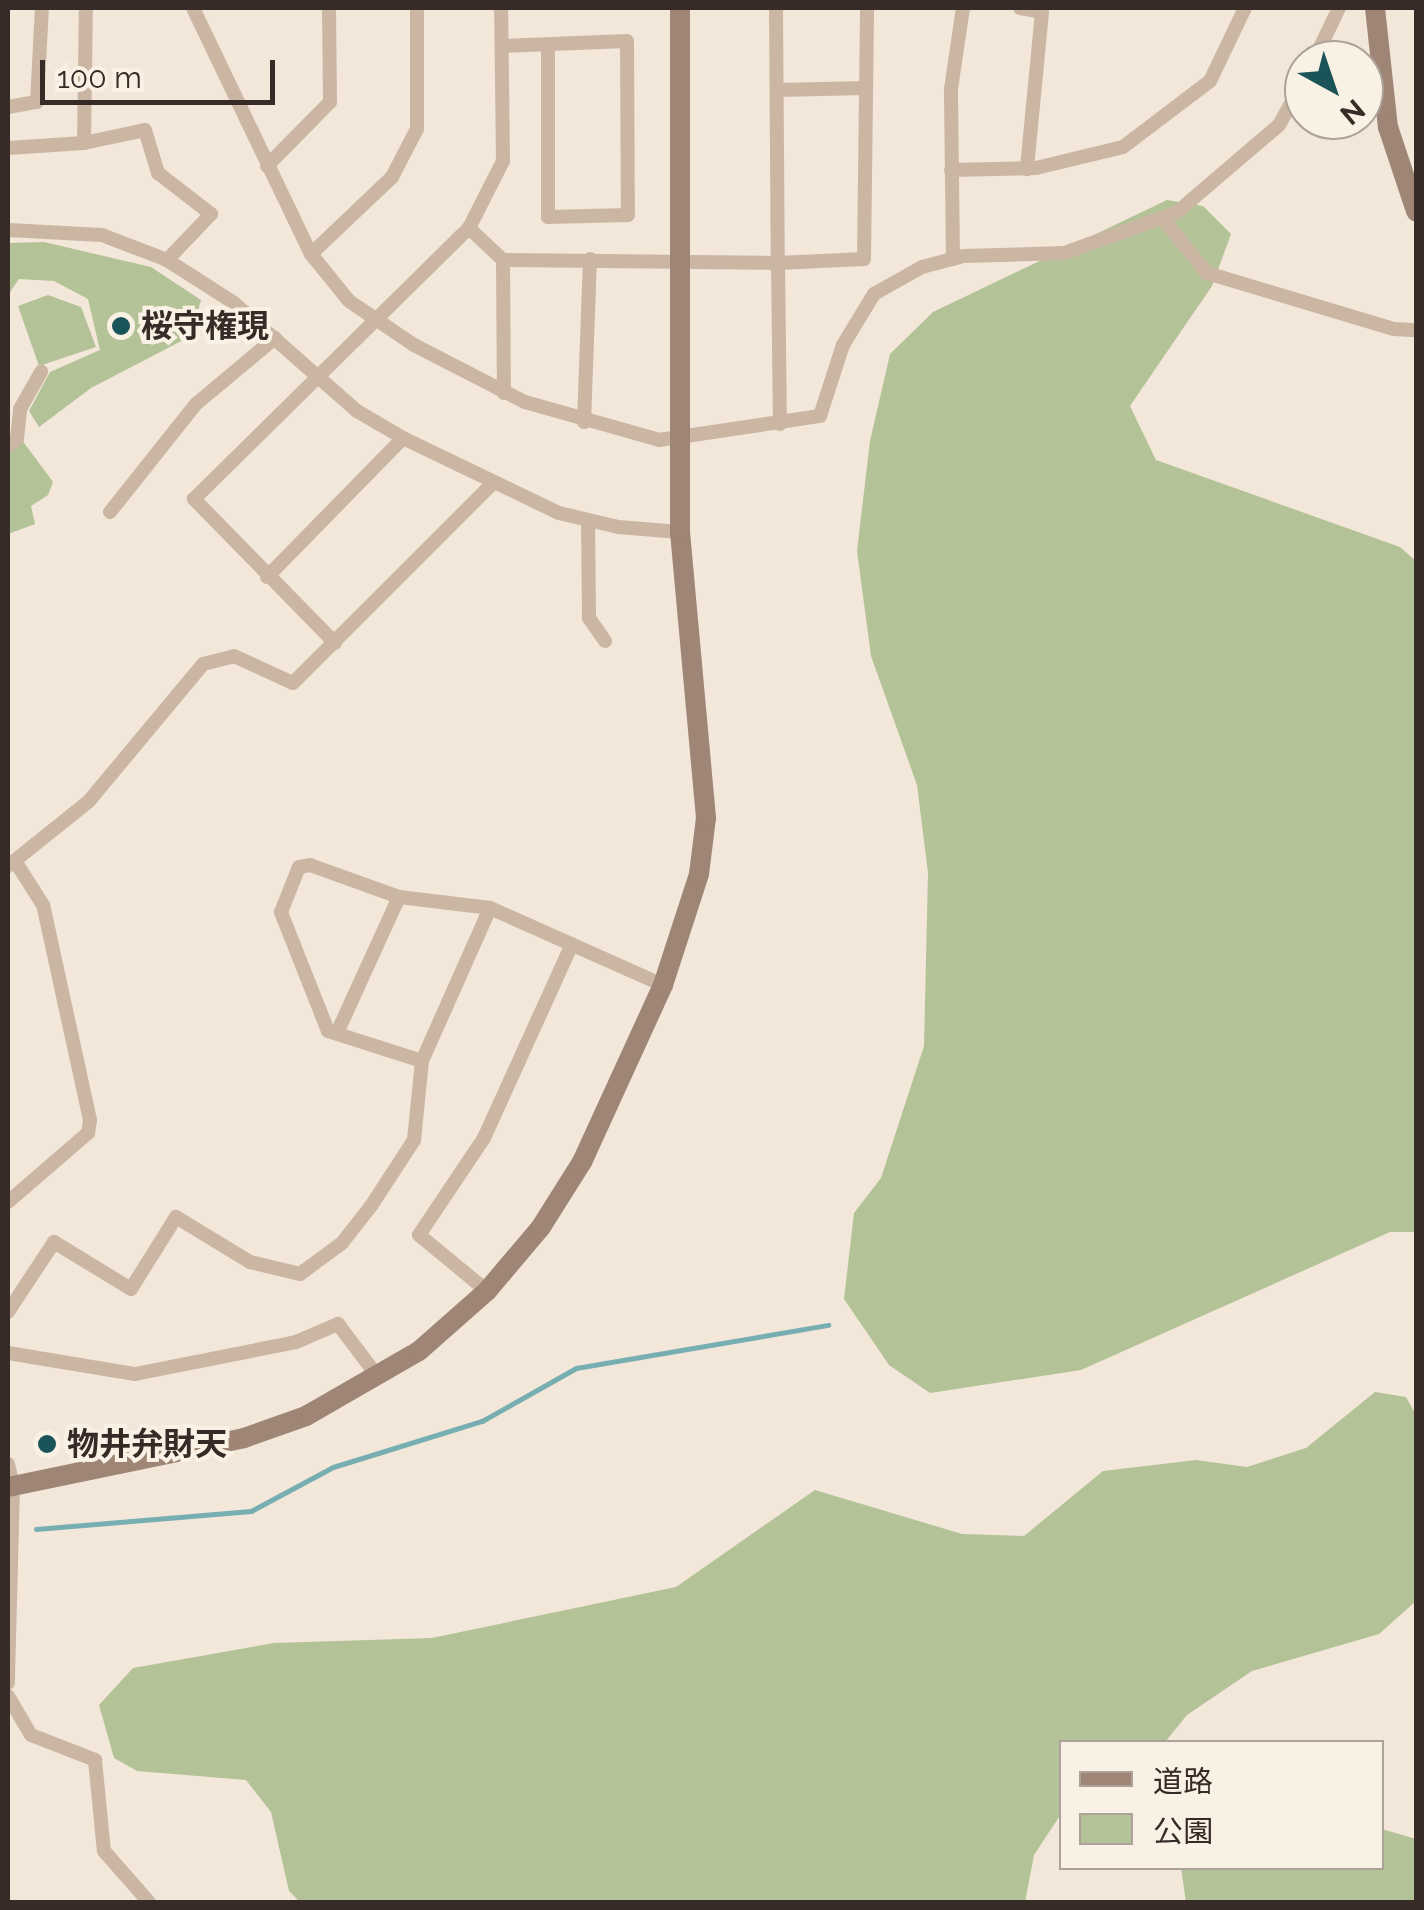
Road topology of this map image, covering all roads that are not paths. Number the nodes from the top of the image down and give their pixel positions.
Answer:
1 (42, 8) edge
2 (86, 8) edge
3 (193, 8) edge
4 (329, 8) edge
5 (417, 8) edge
6 (501, 8) edge
7 (680, 8) edge
8 (776, 8) edge
9 (866, 8) edge
10 (963, 8) edge
11 (1020, 8) edge
12 (1245, 8) edge
13 (1339, 8) edge
14 (1376, 8) edge
15 (1324, 40) edge
16 (548, 44) junction
17 (503, 46) junction
18 (866, 88) junction
19 (777, 90) junction
20 (8, 107) edge
21 (1284, 116) edge
22 (84, 143) junction
23 (8, 148) edge
24 (267, 166) junction
25 (1027, 168) junction
26 (952, 170) junction
27 (1416, 212) edge
28 (1164, 218) junction
29 (469, 228) junction
30 (8, 230) edge
31 (311, 254) junction
32 (682, 258) junction
33 (953, 258) junction
34 (590, 259) junction
35 (167, 260) junction
36 (504, 260) junction
37 (778, 263) junction
38 (375, 322) junction
39 (1416, 330) edge
40 (275, 338) junction
41 (41, 372) dead end
42 (316, 378) junction
43 (504, 392) junction
44 (584, 422) junction
45 (780, 424) junction
46 (403, 438) junction
47 (682, 441) junction
48 (8, 446) edge
49 (494, 482) junction
50 (110, 512) dead end
51 (588, 520) junction
52 (680, 532) junction
53 (267, 577) junction
54 (605, 640) dead end
55 (334, 643) junction
56 (12, 865) edge
57 (399, 896) junction
58 (490, 908) junction
59 (572, 944) junction
60 (663, 985) junction
61 (337, 1033) junction
62 (422, 1060) junction
63 (8, 1202) edge
64 (488, 1291) junction
65 (8, 1312) edge
66 (8, 1353) edge
67 (378, 1377) junction
68 (8, 1464) edge
69 (10, 1487) edge
70 (8, 1683) edge
71 (8, 1696) edge
72 (149, 1902) edge

1 - 20 street
2 - 22 street
3 - 24 street
4 - 24 street
5 - 31 street
6 - 17 street
7 - 32 street
8 - 19 street
9 - 18 street
10 - 26 street
11 - 25 street
12 - 25 street
13 - 15 street
14 - 27 street
16 - 16 street
16 - 17 street
17 - 29 street
18 - 19 street
18 - 37 street
19 - 37 street
21 - 28 street
22 - 23 street
22 - 35 street
24 - 31 street
25 - 26 street
26 - 33 street
28 - 33 street
28 - 39 street
29 - 36 street
29 - 38 street
30 - 35 street
31 - 38 street
32 - 34 street
32 - 37 street
32 - 47 street
33 - 45 street
34 - 36 street
34 - 44 street
35 - 40 street
36 - 43 street
37 - 45 street
38 - 42 street
38 - 43 street
40 - 42 street
40 - 50 street
41 - 48 street
42 - 46 street
42 - 53 street
43 - 44 street
44 - 47 street
45 - 47 street
46 - 49 street
46 - 53 street
47 - 52 street
49 - 51 street
49 - 55 street
51 - 52 street
51 - 54 street
52 - 60 street
53 - 55 street
55 - 56 street
56 - 63 street
57 - 58 street
57 - 61 street
57 - 61 street
58 - 59 street
58 - 62 street
59 - 60 street
59 - 64 street
60 - 64 street
61 - 62 street
62 - 65 street
64 - 67 street
66 - 67 street
67 - 69 street
68 - 69 street
69 - 70 street
71 - 72 street

